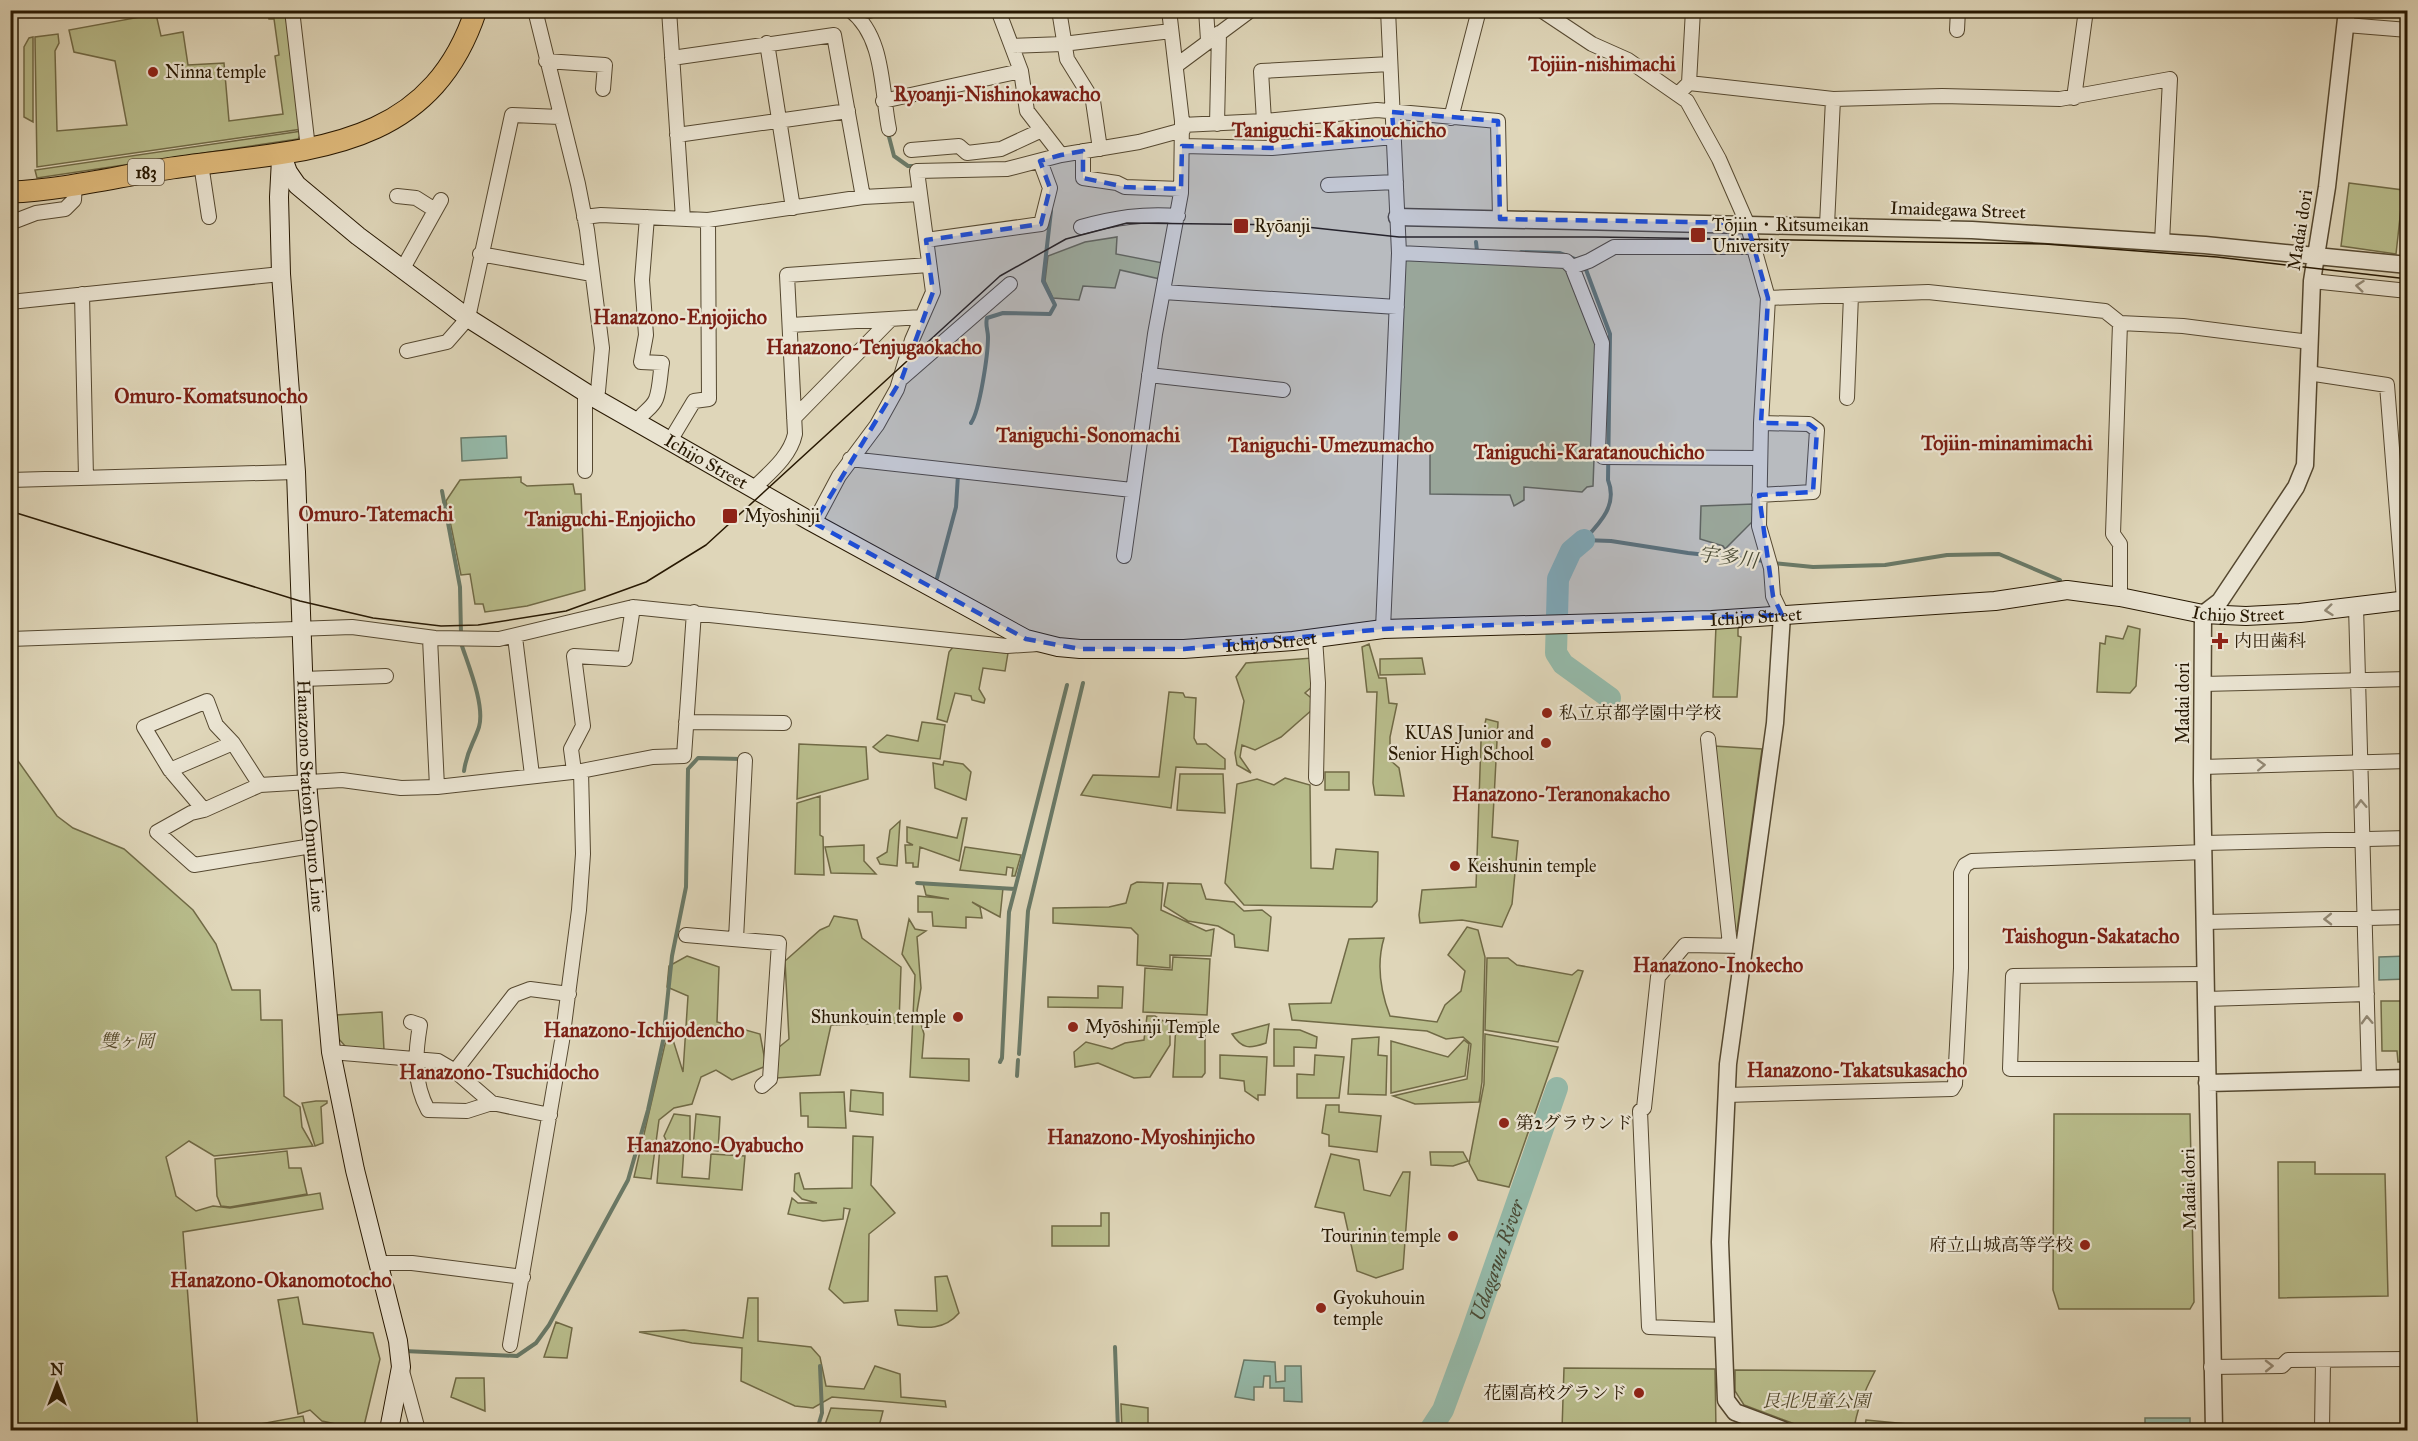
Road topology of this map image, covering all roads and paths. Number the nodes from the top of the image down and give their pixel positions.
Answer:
1 (292, 10) edge
2 (476, 10) edge
3 (560, 10) edge
4 (608, 10) edge
5 (669, 10) edge
6 (873, 10) edge
7 (998, 10) edge
8 (1059, 10) edge
9 (1169, 10) edge
10 (1206, 10) edge
11 (1251, 10) edge
12 (1365, 10) edge
13 (1479, 10) edge
14 (1694, 10) edge
15 (1958, 10) edge
16 (2086, 10) edge
17 (539, 11) edge
18 (1388, 11) edge
19 (852, 12) edge
20 (1549, 12) edge
21 (2347, 18) edge
22 (1958, 30) dead end
23 (2408, 30) edge
24 (1171, 31) junction
25 (1213, 37) junction
26 (767, 43) junction
27 (1063, 44) junction
28 (1012, 46) junction
29 (672, 58) junction
30 (546, 61) junction
31 (1390, 64) junction
32 (1177, 65) junction
33 (1021, 71) junction
34 (1689, 83) junction
35 (603, 89) dead end
36 (1679, 93) junction
37 (2074, 98) junction
38 (1833, 99) junction
39 (883, 101) junction
40 (848, 111) junction
41 (1392, 112) junction
42 (560, 117) junction
43 (1451, 118) junction
44 (779, 120) junction
45 (1264, 121) junction
46 (1217, 124) junction
47 (1183, 128) junction
48 (889, 129) dead end
49 (1042, 130) junction
50 (677, 135) junction
51 (1394, 137) junction
52 (1182, 146) junction
53 (308, 148) junction
54 (1100, 149) junction
55 (911, 150) dead end
56 (1083, 152) junction
57 (281, 153) junction
58 (1061, 155) junction
59 (1040, 161) junction
60 (201, 164) junction
61 (1396, 182) junction
62 (75, 183) junction
63 (1328, 185) dead end
64 (1181, 189) junction
65 (10, 192) edge
66 (920, 194) junction
67 (397, 196) dead end
68 (863, 197) junction
69 (793, 208) junction
70 (1178, 216) junction
71 (1397, 216) junction
72 (209, 217) dead end
73 (584, 217) junction
74 (647, 217) junction
75 (683, 219) junction
76 (1500, 219) junction
77 (708, 220) junction
78 (10, 223) edge
79 (1747, 224) junction
80 (1827, 225) junction
81 (1081, 227) dead end
82 (926, 240) junction
83 (2162, 242) junction
84 (1754, 247) junction
85 (1399, 253) junction
86 (480, 254) junction
87 (2315, 257) junction
88 (1580, 264) junction
89 (929, 265) junction
90 (2408, 265) edge
91 (402, 270) junction
92 (282, 274) junction
93 (592, 274) junction
94 (2312, 281) junction
95 (1010, 284) dead end
96 (2408, 291) edge
97 (1163, 292) junction
98 (82, 294) junction
99 (1851, 295) junction
100 (1768, 298) junction
101 (10, 302) edge
102 (1397, 307) junction
103 (922, 317) junction
104 (468, 318) junction
105 (891, 319) junction
106 (2120, 323) junction
107 (790, 325) junction
108 (2310, 342) junction
109 (407, 351) dead end
110 (2308, 373) junction
111 (1149, 375) junction
112 (902, 378) junction
113 (1283, 390) dead end
114 (590, 394) junction
115 (1847, 398) dead end
116 (794, 418) junction
117 (637, 422) junction
118 (1761, 423) junction
119 (670, 441) junction
120 (1760, 458) junction
121 (850, 459) junction
122 (585, 471) dead end
123 (296, 472) junction
124 (86, 478) junction
125 (10, 480) edge
126 (753, 489) junction
127 (1132, 490) junction
128 (1759, 495) junction
129 (814, 523) junction
130 (1124, 556) dead end
131 (2120, 597) junction
132 (2406, 600) edge
133 (2356, 606) junction
134 (633, 607) junction
135 (694, 612) junction
136 (2204, 614) junction
137 (1782, 615) junction
138 (301, 629) junction
139 (1383, 629) junction
140 (515, 637) junction
141 (430, 638) junction
142 (1315, 638) junction
143 (10, 639) edge
144 (1044, 644) junction
145 (386, 676) dead end
146 (2408, 679) edge
147 (303, 680) junction
148 (2358, 680) junction
149 (2202, 684) junction
150 (686, 722) junction
151 (784, 723) dead end
152 (1708, 739) dead end
153 (232, 743) junction
154 (745, 760) dead end
155 (2408, 761) edge
156 (2360, 762) junction
157 (2202, 767) junction
158 (170, 771) junction
159 (577, 771) junction
160 (532, 775) junction
161 (1316, 778) dead end
162 (307, 782) junction
163 (260, 785) junction
164 (437, 787) junction
165 (204, 810) junction
166 (2408, 838) edge
167 (2362, 839) junction
168 (312, 846) junction
169 (2204, 847) junction
170 (2408, 917) edge
171 (2365, 918) junction
172 (2205, 922) junction
173 (686, 935) dead end
174 (736, 939) junction
175 (1737, 946) junction
176 (2205, 974) junction
177 (568, 994) junction
178 (2367, 994) junction
179 (2206, 999) junction
180 (411, 1023) dead end
181 (331, 1052) junction
182 (415, 1058) junction
183 (455, 1071) junction
184 (2207, 1076) junction
185 (2408, 1077) edge
186 (2369, 1078) junction
187 (762, 1086) dead end
188 (1726, 1095) junction
189 (492, 1103) junction
190 (550, 1115) junction
191 (378, 1263) junction
192 (523, 1277) junction
193 (1723, 1330) junction
194 (510, 1345) dead end
195 (400, 1355) junction
196 (2408, 1359) edge
197 (2323, 1361) junction
198 (2211, 1367) junction
199 (389, 1431) edge
200 (418, 1431) edge
201 (1783, 1431) edge
202 (2214, 1431) edge
203 (2322, 1431) edge

1 - 53 street
2 - 53 main road, 183
3 - 4 street
5 - 29 street
6 - 19 street
7 - 28 street
8 - 27 street
9 - 24 street
10 - 25 street
11 - 25 street
12 - 18 street
13 - 43 street
14 - 34 street
15 - 22 street
16 - 37 street
17 - 30 street
18 - 31 street
19 - 39 street
20 - 36 street
21 - 23 street
21 - 87 street, Madai dori
24 - 27 street
24 - 32 street
25 - 32 street
25 - 46 street
26 - 29 street
26 - 40 street
26 - 44 street
27 - 28 street
27 - 54 street
28 - 33 street
29 - 50 street
30 - 35 street
30 - 42 street
31 - 41 street
31 - 45 street
32 - 47 street
33 - 39 street
33 - 49 street
34 - 36 street
34 - 38 street
36 - 79 street
37 - 38 street
37 - 83 street
38 - 80 street
39 - 48 street
40 - 44 street
40 - 68 street
41 - 43 street
41 - 45 street
41 - 51 street
42 - 73 street
42 - 86 street
43 - 76 street
44 - 50 street
44 - 69 street
45 - 46 street
46 - 47 street
47 - 52 street
47 - 54 street
49 - 55 street
49 - 58 street
50 - 75 street
51 - 52 street
51 - 61 street
52 - 64 street
53 - 57 main road, 183
54 - 56 street
56 - 58 street
56 - 64 street
57 - 60 main road, 183
57 - 91 main road, Ichijo Street
57 - 92 main road, Hanazono Station Omuro Line
58 - 59 street
59 - 66 street
59 - 82 street
60 - 62 main road, 183
60 - 72 street
61 - 63 street
61 - 71 street
62 - 65 main road, 183
62 - 78 street
64 - 70 street
66 - 68 street
66 - 82 street
67 - 91 street
68 - 69 street
69 - 77 street
70 - 81 street
70 - 97 street
71 - 76 street, Imaidegawa Street
71 - 85 street
73 - 74 street
73 - 93 street
74 - 75 street
74 - 117 street
75 - 77 street
76 - 79 street, Imaidegawa Street
77 - 119 street
79 - 80 street, Imaidegawa Street
79 - 84 street
80 - 83 street, Imaidegawa Street
82 - 89 street
83 - 87 street, Imaidegawa Street
84 - 88 street
84 - 100 street
85 - 88 street
85 - 102 street
86 - 93 street
86 - 104 street
87 - 90 street, Imaidegawa Street
87 - 94 street, Madai dori
88 - 120 street
89 - 103 street
89 - 107 street
91 - 104 main road, Ichijo Street
92 - 98 street
92 - 123 main road, Hanazono Station Omuro Line
93 - 114 street
96 -> 94 street
94 - 108 street, Madai dori
95 - 112 street
97 - 102 street
97 - 111 street
98 - 101 street
98 - 124 street
99 - 100 street
99 - 106 street
99 - 115 street
100 - 118 street
102 - 139 street
103 - 105 street
103 - 112 street
104 - 109 street
104 - 114 main road, Ichijo Street
105 - 107 street
105 - 116 street
106 - 108 street
106 - 131 street
107 - 116 street
108 - 110 street, Madai dori
110 - 132 street
110 - 136 street, Madai dori
111 - 113 street
111 - 127 street
112 - 121 street
114 - 117 main road, Ichijo Street
114 - 122 street
116 - 126 street
117 - 119 main road, Ichijo Street
118 - 120 street
118 - 128 street
119 - 126 main road, Ichijo Street
120 - 128 street
121 - 127 street
121 - 129 street
123 - 124 street
123 - 138 main road, Hanazono Station Omuro Line
124 - 125 street
126 - 129 main road, Ichijo Street
127 - 130 street
128 - 137 street
129 - 144 main road, Ichijo Street
131 - 136 main road, Ichijo Street
131 - 137 main road, Ichijo Street
132 - 133 main road, Ichijo Street
133 -> 136 main road, Ichijo Street
133 - 148 street
134 - 135 street
134 - 140 street
134 - 159 street
135 - 144 street
135 - 150 street
136 - 149 street, Madai dori
137 - 139 main road, Ichijo Street
137 - 175 street
138 - 141 street
138 - 143 street
138 - 147 main road, Hanazono Station Omuro Line
139 - 142 main road, Ichijo Street
140 - 141 street
140 - 160 street
141 - 164 street
142 - 144 main road, Ichijo Street
142 - 161 street
145 - 147 street
146 - 148 street
147 - 162 main road, Hanazono Station Omuro Line
148 - 149 street
148 - 156 street
149 - 157 street, Madai dori
150 - 151 street
150 - 159 street
152 - 175 street
153 - 158 street
153 - 158 street
153 - 163 street
154 - 174 street
155 - 156 street
157 -> 156 street
167 -> 156 street
157 - 169 street, Madai dori
158 - 165 street
159 - 160 street
159 - 177 street
160 - 164 street
162 - 163 street
162 - 164 street
162 - 168 main road, Hanazono Station Omuro Line
163 - 165 street
165 - 168 street
166 - 167 street
167 - 169 street
167 - 171 street
168 - 181 main road, Hanazono Station Omuro Line
169 - 172 street, Madai dori
169 - 188 street
170 - 171 street
171 -> 172 street
171 - 178 street
172 - 176 street, Madai dori
173 - 174 street
174 - 187 street
175 - 188 street
175 - 193 street
176 - 179 street, Madai dori
176 - 184 street
177 - 183 street
177 - 190 street
178 - 179 street
186 -> 178 street
179 - 184 street, Madai dori
180 - 182 street
181 - 182 street
181 - 191 main road, Hanazono Station Omuro Line
182 - 183 street
182 - 189 street
183 - 189 street
184 - 186 street
184 - 198 street, Madai dori
185 - 186 street
188 - 193 street
189 - 190 street
190 - 192 street
191 - 192 street
191 - 195 main road, Hanazono Station Omuro Line
192 - 194 street
193 - 201 street
195 - 199 main road, Hanazono Station Omuro Line
195 - 200 street
196 - 197 street
198 -> 197 street
197 - 203 street
198 - 202 street, Madai dori

